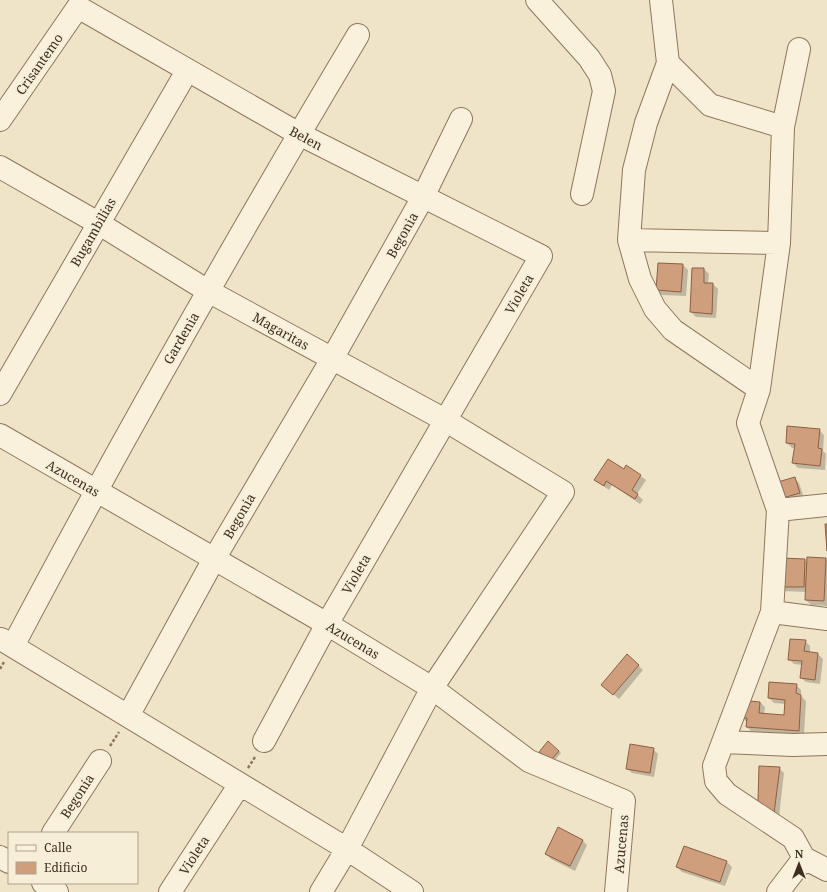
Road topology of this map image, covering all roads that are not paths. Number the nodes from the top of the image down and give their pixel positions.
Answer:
1 (537, 0) edge
2 (661, 0) edge
3 (78, 7) joint
4 (358, 35) dead end
5 (800, 49) dead end
6 (668, 63) junction
7 (187, 71) junction
8 (461, 119) dead end
9 (0, 120) edge
10 (783, 127) junction
11 (299, 134) junction
12 (0, 167) edge
13 (582, 194) dead end
14 (423, 197) junction
15 (98, 223) junction
16 (629, 240) junction
17 (779, 243) junction
18 (541, 256) joint
19 (208, 291) junction
20 (332, 359) junction
21 (759, 389) junction
22 (0, 394) edge
23 (445, 420) junction
24 (0, 435) edge
25 (95, 491) junction
26 (827, 505) edge
27 (778, 510) junction
28 (214, 559) junction
29 (772, 612) junction
30 (827, 619) edge
31 (327, 624) junction
32 (6, 642) edge
33 (432, 688) junction
34 (128, 716) junction
35 (264, 741) road end
36 (724, 742) junction
37 (827, 744) edge
38 (100, 761) road end
39 (240, 784) junction
40 (54, 832) edge
41 (347, 849) junction
42 (804, 858) junction
43 (827, 870) edge
44 (45, 884) edge
45 (57, 892) edge
46 (170, 892) edge
47 (321, 892) edge
48 (412, 892) edge
49 (616, 892) edge
50 (778, 892) edge

1 - 13 street
2 - 6 street
3 - 7 street, Belen
3 - 9 street, Crisantemo
4 - 11 street, Gardenia
5 - 10 street
6 - 10 street
6 - 16 street
7 - 11 street, Belen
7 - 15 street, Bugambilias
8 - 14 street, Begonia
10 - 17 street
11 - 14 street, Belen
11 - 19 street, Gardenia
12 - 15 street, Magaritas
14 - 18 street, Belen
14 - 20 street, Begonia
15 - 19 street, Magaritas
15 - 22 street, Bugambilias
16 - 17 street
16 - 21 street
17 - 21 street
18 - 23 street, Violeta
19 - 20 street, Magaritas
19 - 25 street, Gardenia
20 - 23 street, Magaritas
20 - 28 street, Begonia
21 - 27 street
23 - 31 street, Violeta
23 - 33 street, Magaritas
24 - 25 street, Azucenas
25 - 28 street, Azucenas
25 - 32 street, Gardenia
26 - 27 street
27 - 29 street
28 - 31 street, Azucenas
28 - 34 street, Begonia
29 - 30 street
29 - 36 street
31 - 33 street, Azucenas
31 - 35 street, Violeta
32 - 34 street
33 - 41 street
33 - 49 street, Azucenas
34 - 39 street
36 - 37 street
36 - 42 street
38 - 40 street, Begonia
39 - 41 street
39 - 46 street, Violeta
41 - 47 street
41 - 48 street
42 - 43 street
42 - 50 street
44 - 45 street

